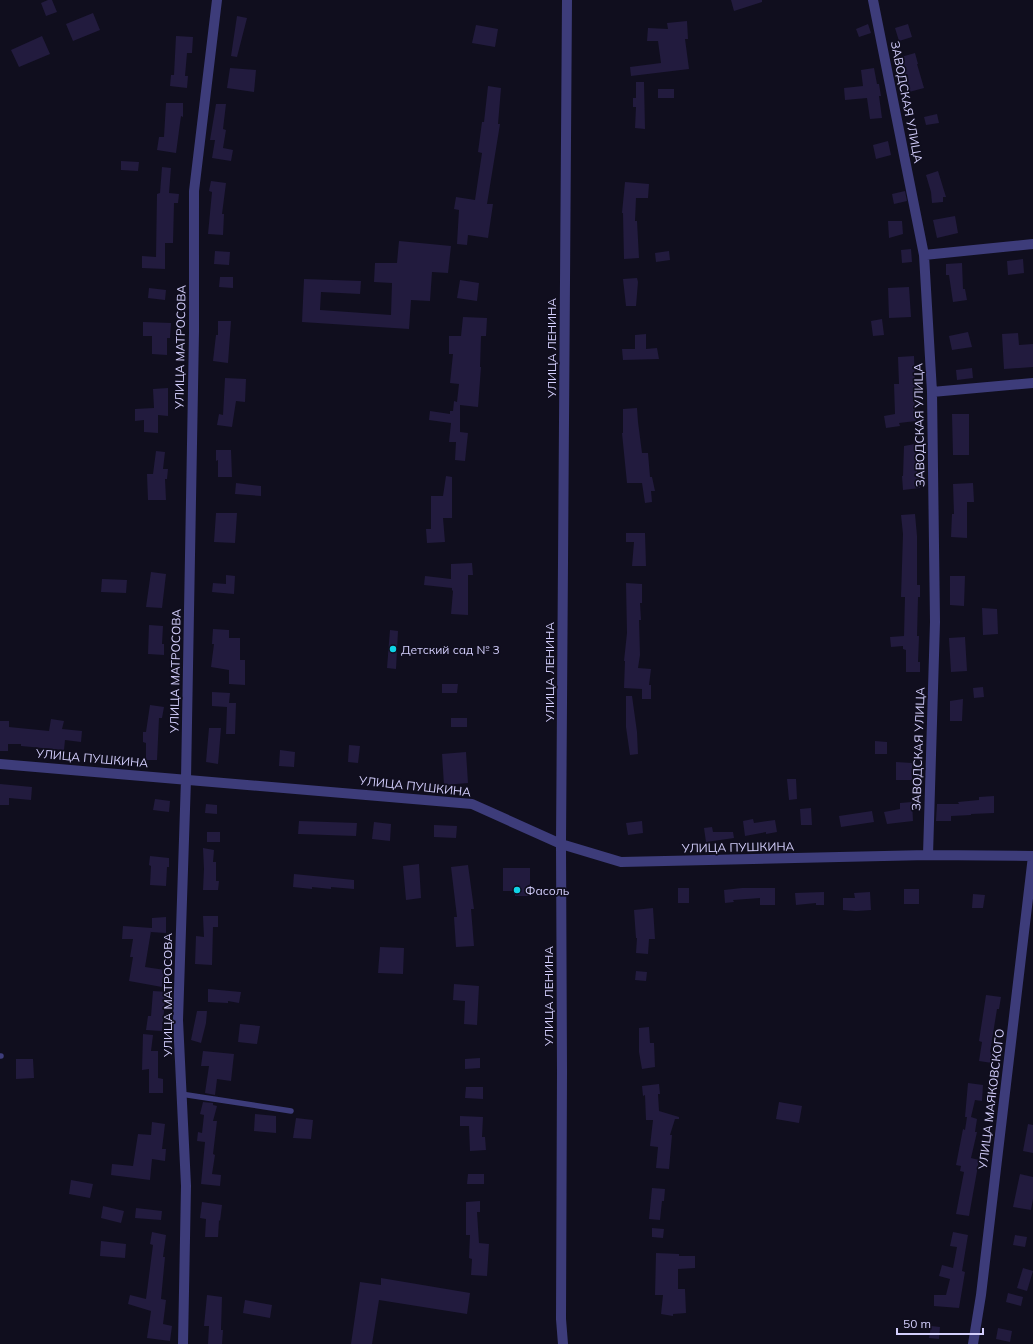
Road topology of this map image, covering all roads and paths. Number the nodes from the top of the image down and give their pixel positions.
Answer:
1 (217, 0) edge
2 (567, 0) edge
3 (873, 0) edge
4 (1033, 244) edge
5 (924, 255) junction
6 (1033, 383) edge
7 (932, 392) junction
8 (0, 764) edge
9 (186, 779) junction
10 (561, 844) junction
11 (928, 855) junction
12 (1033, 856) edge
13 (181, 1094) junction
14 (290, 1111) dead end
15 (183, 1344) edge
16 (563, 1344) edge
17 (973, 1344) edge

1 - 9 street, УЛИЦА МАТРОСОВА
2 - 10 street, УЛИЦА ЛЕНИНА
3 - 5 street, ЗАВОДСКАЯ УЛИЦА
4 - 5 street
5 - 7 street, ЗАВОДСКАЯ УЛИЦА
6 - 7 street
7 - 11 street, ЗАВОДСКАЯ УЛИЦА
8 - 9 street, УЛИЦА ПУШКИНА
9 - 10 street, УЛИЦА ПУШКИНА
9 - 13 street, УЛИЦА МАТРОСОВА
10 - 11 street, УЛИЦА ПУШКИНА
10 - 16 street, УЛИЦА ЛЕНИНА
11 - 12 street, УЛИЦА ПУШКИНА
12 - 17 street, УЛИЦА МАЯКОВСКОГО
13 - 14 lane
13 - 15 street, УЛИЦА МАТРОСОВА

